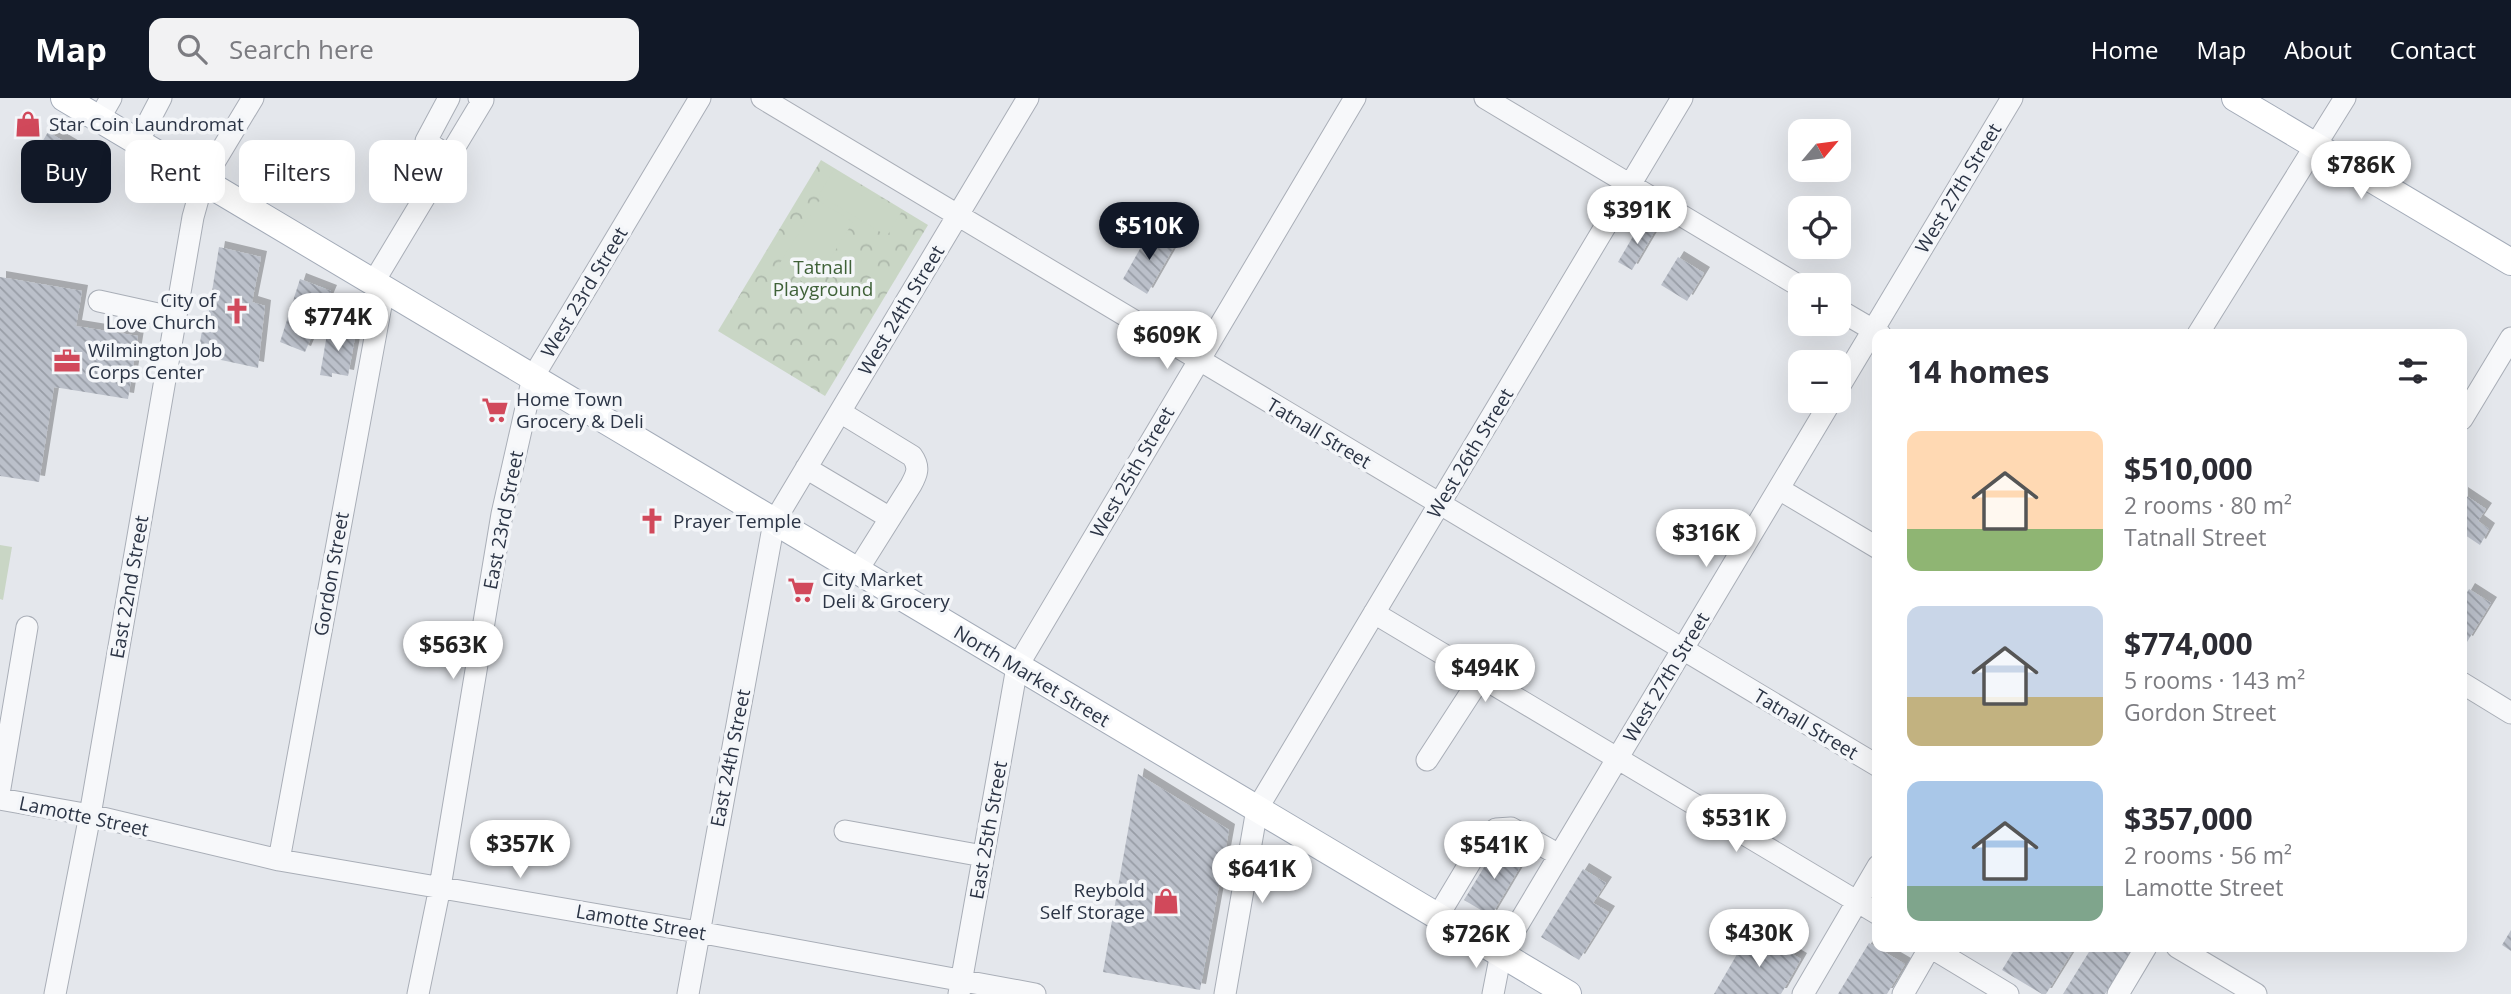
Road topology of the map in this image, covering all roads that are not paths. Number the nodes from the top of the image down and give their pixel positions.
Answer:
1 (64, 98) edge
2 (161, 98) edge
3 (253, 98) edge
4 (449, 98) edge
5 (480, 98) edge
6 (700, 98) edge
7 (762, 98) edge
8 (1028, 98) edge
9 (1355, 98) edge
10 (1485, 98) edge
11 (1682, 98) edge
12 (2012, 98) edge
13 (2235, 98) edge
14 (2344, 98) edge
15 (105, 108) edge
16 (136, 140) edge
17 (139, 140) edge
18 (427, 140) edge
19 (459, 140) edge
20 (225, 144) edge
21 (2316, 146) junction
22 (1630, 185) junction
23 (225, 194) edge
24 (197, 203) edge
25 (424, 203) edge
26 (958, 216) junction
27 (2511, 262) edge
28 (1788, 279) edge
29 (379, 286) junction
30 (99, 301) dead end
31 (1851, 317) edge
32 (176, 318) junction
33 (1878, 329) edge
34 (2201, 329) edge
35 (1872, 330) edge
36 (1872, 338) edge
37 (2511, 338) edge
38 (1198, 360) junction
39 (1851, 369) edge
40 (533, 377) junction
41 (2467, 411) edge
42 (840, 412) junction
43 (1824, 413) edge
44 (806, 468) junction
45 (1779, 489) junction
46 (1439, 504) junction
47 (890, 518) junction
48 (774, 522) junction
49 (1872, 544) edge
50 (857, 571) junction
51 (1374, 613) junction
52 (27, 627) dead end
53 (1682, 650) junction
54 (1017, 667) junction
55 (1481, 677) junction
56 (2467, 686) edge
57 (8, 694) edge
58 (2511, 713) edge
59 (1617, 759) junction
60 (1427, 760) dead end
61 (1872, 762) edge
62 (0, 788) edge
63 (0, 799) edge
64 (1257, 809) junction
65 (90, 816) junction
66 (845, 831) dead end
67 (1559, 855) junction
68 (983, 856) junction
69 (278, 860) junction
70 (1872, 876) edge
71 (440, 887) junction
72 (1857, 901) junction
73 (1872, 910) edge
74 (1438, 916) junction
75 (698, 932) junction
76 (1927, 952) edge
77 (1938, 952) edge
78 (2143, 952) edge
79 (2185, 952) edge
80 (1501, 953) junction
81 (960, 988) edge
82 (55, 994) edge
83 (418, 994) edge
84 (688, 994) edge
85 (1035, 994) edge
86 (1225, 994) edge
87 (1493, 994) edge
88 (1568, 994) edge
89 (1803, 994) edge
90 (1903, 994) edge
91 (2008, 994) edge
92 (2118, 994) edge
93 (2256, 994) edge

1 - 15 main road, North Market Street
2 - 17 street
3 - 20 street, East 22nd Street
4 - 18 street
5 - 19 street
6 - 40 street, West 23rd Street
7 - 26 street, Tatnall Street
8 - 26 street, West 24th Street
9 - 38 street, West 25th Street
10 - 22 street
11 - 22 street, West 26th Street
12 - 33 street, West 27th Street
13 - 21 main road
14 - 21 street
15 - 16 main road, North Market Street
21 - 27 main road
21 - 34 street
22 - 28 street
22 - 46 street, West 26th Street
23 - 29 main road, North Market Street
24 - 32 street, East 22nd Street
25 - 29 street
26 - 38 street, Tatnall Street
26 - 42 street, West 24th Street
29 - 40 main road, North Market Street
29 - 69 street, Gordon Street
30 - 32 street
31 - 35 street
32 - 65 street, East 22nd Street
36 - 39 street, West 27th Street
37 - 41 street
38 - 46 street, Tatnall Street
38 - 54 street, West 25th Street
40 - 48 main road, North Market Street
40 - 71 street, East 23rd Street
42 - 44 street, West 24th Street
42 - 47 street
43 - 45 street, West 27th Street
44 - 47 street
44 - 48 street, West 24th Street
45 - 49 street
45 - 53 street, West 27th Street
46 - 51 street, West 26th Street
46 - 53 street, Tatnall Street
47 - 50 street
48 - 50 main road, North Market Street
48 - 75 street, East 24th Street
50 - 54 main road, North Market Street
51 - 55 street
51 - 64 street, West 26th Street
52 - 57 street
53 - 59 street, West 27th Street
53 - 61 street, Tatnall Street
54 - 64 main road, North Market Street
54 - 68 street, East 25th Street
55 - 59 street
55 - 60 street
56 - 58 street
57 - 62 street
59 - 67 street, West 27th Street
59 - 72 street
63 - 65 street, Lamotte Street
64 - 74 main road, North Market Street
64 - 86 street
65 - 69 street, Lamotte Street
65 - 82 street, East 22nd Street
66 - 68 street
67 - 74 street
67 - 80 street, West 27th Street
68 - 81 street, East 25th Street
69 - 71 street, Lamotte Street
70 - 72 street
71 - 75 street, Lamotte Street
71 - 83 street, East 23rd Street
72 - 73 street
72 - 89 street
74 - 80 main road, North Market Street
75 - 81 street, Lamotte Street
75 - 84 street, East 24th Street
76 - 90 street
77 - 91 street
78 - 92 street
79 - 93 street
80 - 87 street, West 27th Street
80 - 88 main road, North Market Street
81 - 85 street, Lamotte Street

